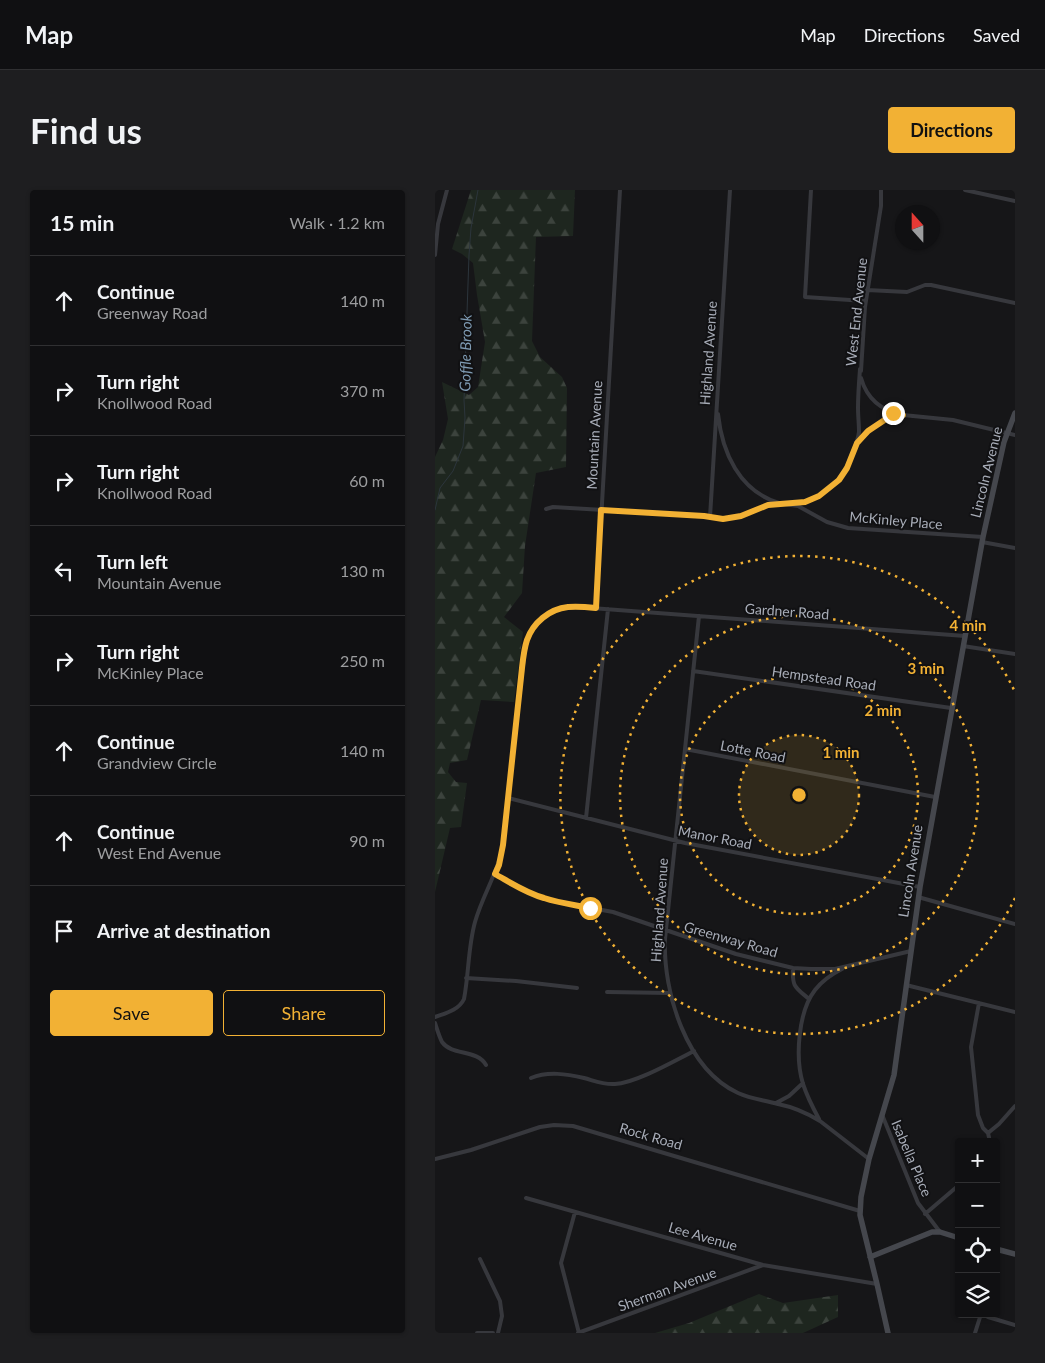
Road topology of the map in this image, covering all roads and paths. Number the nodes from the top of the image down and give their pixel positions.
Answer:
1 (447, 190) edge
2 (620, 190) edge
3 (730, 190) edge
4 (811, 190) edge
5 (881, 190) edge
6 (965, 190) edge
7 (1015, 201) edge
8 (435, 255) edge
9 (867, 290) junction
10 (865, 301) junction
11 (1015, 303) edge
12 (860, 369) junction
13 (717, 402) junction
14 (1015, 413) edge
15 (903, 415) junction
16 (1007, 433) junction
17 (1015, 434) edge
18 (857, 443) junction
19 (784, 504) junction
20 (546, 510) dead end
21 (601, 510) junction
22 (710, 517) junction
23 (982, 540) junction
24 (1015, 548) edge
25 (596, 608) junction
26 (608, 609) junction
27 (699, 616) junction
28 (965, 636) junction
29 (963, 646) junction
30 (1015, 654) edge
31 (693, 671) junction
32 (951, 708) junction
33 (685, 750) junction
34 (935, 797) junction
35 (508, 798) junction
36 (586, 818) junction
37 (675, 840) junction
38 (495, 874) junction
39 (920, 887) junction
40 (918, 897) junction
41 (1015, 924) edge
42 (666, 931) junction
43 (911, 950) junction
44 (849, 966) junction
45 (793, 968) junction
46 (466, 978) junction
47 (906, 986) junction
48 (577, 988) dead end
49 (607, 992) dead end
50 (670, 993) junction
51 (809, 999) junction
52 (979, 1003) junction
53 (1015, 1012) edge
54 (435, 1017) edge
55 (435, 1023) edge
56 (694, 1051) junction
57 (487, 1065) dead end
58 (531, 1078) dead end
59 (803, 1083) junction
60 (776, 1103) junction
61 (1015, 1106) edge
62 (882, 1115) junction
63 (820, 1121) junction
64 (988, 1133) junction
65 (989, 1138) edge
66 (435, 1159) edge
67 (869, 1159) junction
68 (955, 1188) edge
69 (526, 1198) dead end
70 (860, 1211) junction
71 (575, 1212) junction
72 (925, 1214) junction
73 (940, 1232) junction
74 (955, 1237) edge
75 (1000, 1250) edge
76 (1015, 1254) edge
77 (870, 1257) junction
78 (480, 1259) dead end
79 (763, 1265) junction
80 (877, 1284) junction
81 (981, 1318) edge
82 (991, 1318) edge
83 (1015, 1326) edge
84 (477, 1333) edge
85 (493, 1333) edge
86 (499, 1333) edge
87 (579, 1333) edge
88 (888, 1333) edge
89 (975, 1333) edge

1 - 8 street
2 - 21 street, Mountain Avenue
3 - 13 street, Highland Avenue
4 - 10 street
5 - 9 street, West End Avenue
6 - 7 street
9 - 10 street, West End Avenue
9 - 11 street
10 - 12 street, West End Avenue
12 - 15 street, West End Avenue
12 - 18 street
13 - 19 street
13 - 22 street, Highland Avenue
14 - 16 main road, Lincoln Avenue
15 - 16 street, West End Avenue
15 - 18 street, West End Avenue
16 - 17 street, West End Avenue
16 - 23 main road, Lincoln Avenue
18 - 19 street
19 - 22 street, McKinley Place
19 - 23 street, McKinley Place
20 - 21 street, McKinley Place
21 - 22 street, McKinley Place
21 - 25 street, Mountain Avenue
23 - 24 street, McKinley Place
23 - 28 main road, Lincoln Avenue
25 - 26 street
25 - 35 street
26 - 27 street, Gardner Road
26 - 36 street
27 - 28 street, Gardner Road
27 - 31 street, Highland Avenue
28 - 29 main road, Lincoln Avenue
29 - 30 street
29 - 32 main road, Lincoln Avenue
31 - 32 street, Hempstead Road
31 - 33 street, Highland Avenue
32 - 34 main road, Lincoln Avenue
33 - 34 street, Lotte Road
33 - 37 street, Highland Avenue
34 - 39 main road, Lincoln Avenue
35 - 36 street, Manor Road
35 - 38 street
36 - 37 street, Manor Road
37 - 39 street, Manor Road
37 - 42 street, Highland Avenue
38 - 42 street, Greenway Road
38 - 46 street
39 - 40 main road, Lincoln Avenue
40 - 41 street
40 - 43 main road, Lincoln Avenue
42 - 45 street, Greenway Road
42 - 50 street, Highland Avenue
43 - 44 street, Greenway Road
43 - 47 main road, Lincoln Avenue
44 - 45 street, Greenway Road
44 - 51 street
45 - 51 street
46 - 48 street
46 - 54 street
47 - 52 street
47 - 62 main road, Lincoln Avenue
49 - 50 street
50 - 56 street, Highland Avenue
51 - 59 street
52 - 53 street
52 - 64 street
55 - 57 street
56 - 58 street
56 - 60 street, Highland Avenue
59 - 60 street
59 - 63 street
60 - 63 street, Highland Avenue
61 - 64 street
62 - 67 main road, Lincoln Avenue
62 - 72 street, Isabella Place
63 - 67 street, Highland Avenue
64 - 65 street
66 - 70 street, Rock Road
67 - 70 main road, Lincoln Avenue
68 - 72 street
69 - 71 street, Lee Avenue
70 - 77 main road, Lincoln Avenue
71 - 79 street, Lee Avenue
71 - 87 street
72 - 73 street, Isabella Place
73 - 74 main road
73 - 77 main road
75 - 76 main road
77 - 80 main road, Lincoln Avenue
78 - 86 street
79 - 80 street, Lee Avenue
79 - 87 street, Sherman Avenue
80 - 88 main road, Lincoln Avenue
81 - 89 street
82 - 83 street
84 - 85 street

